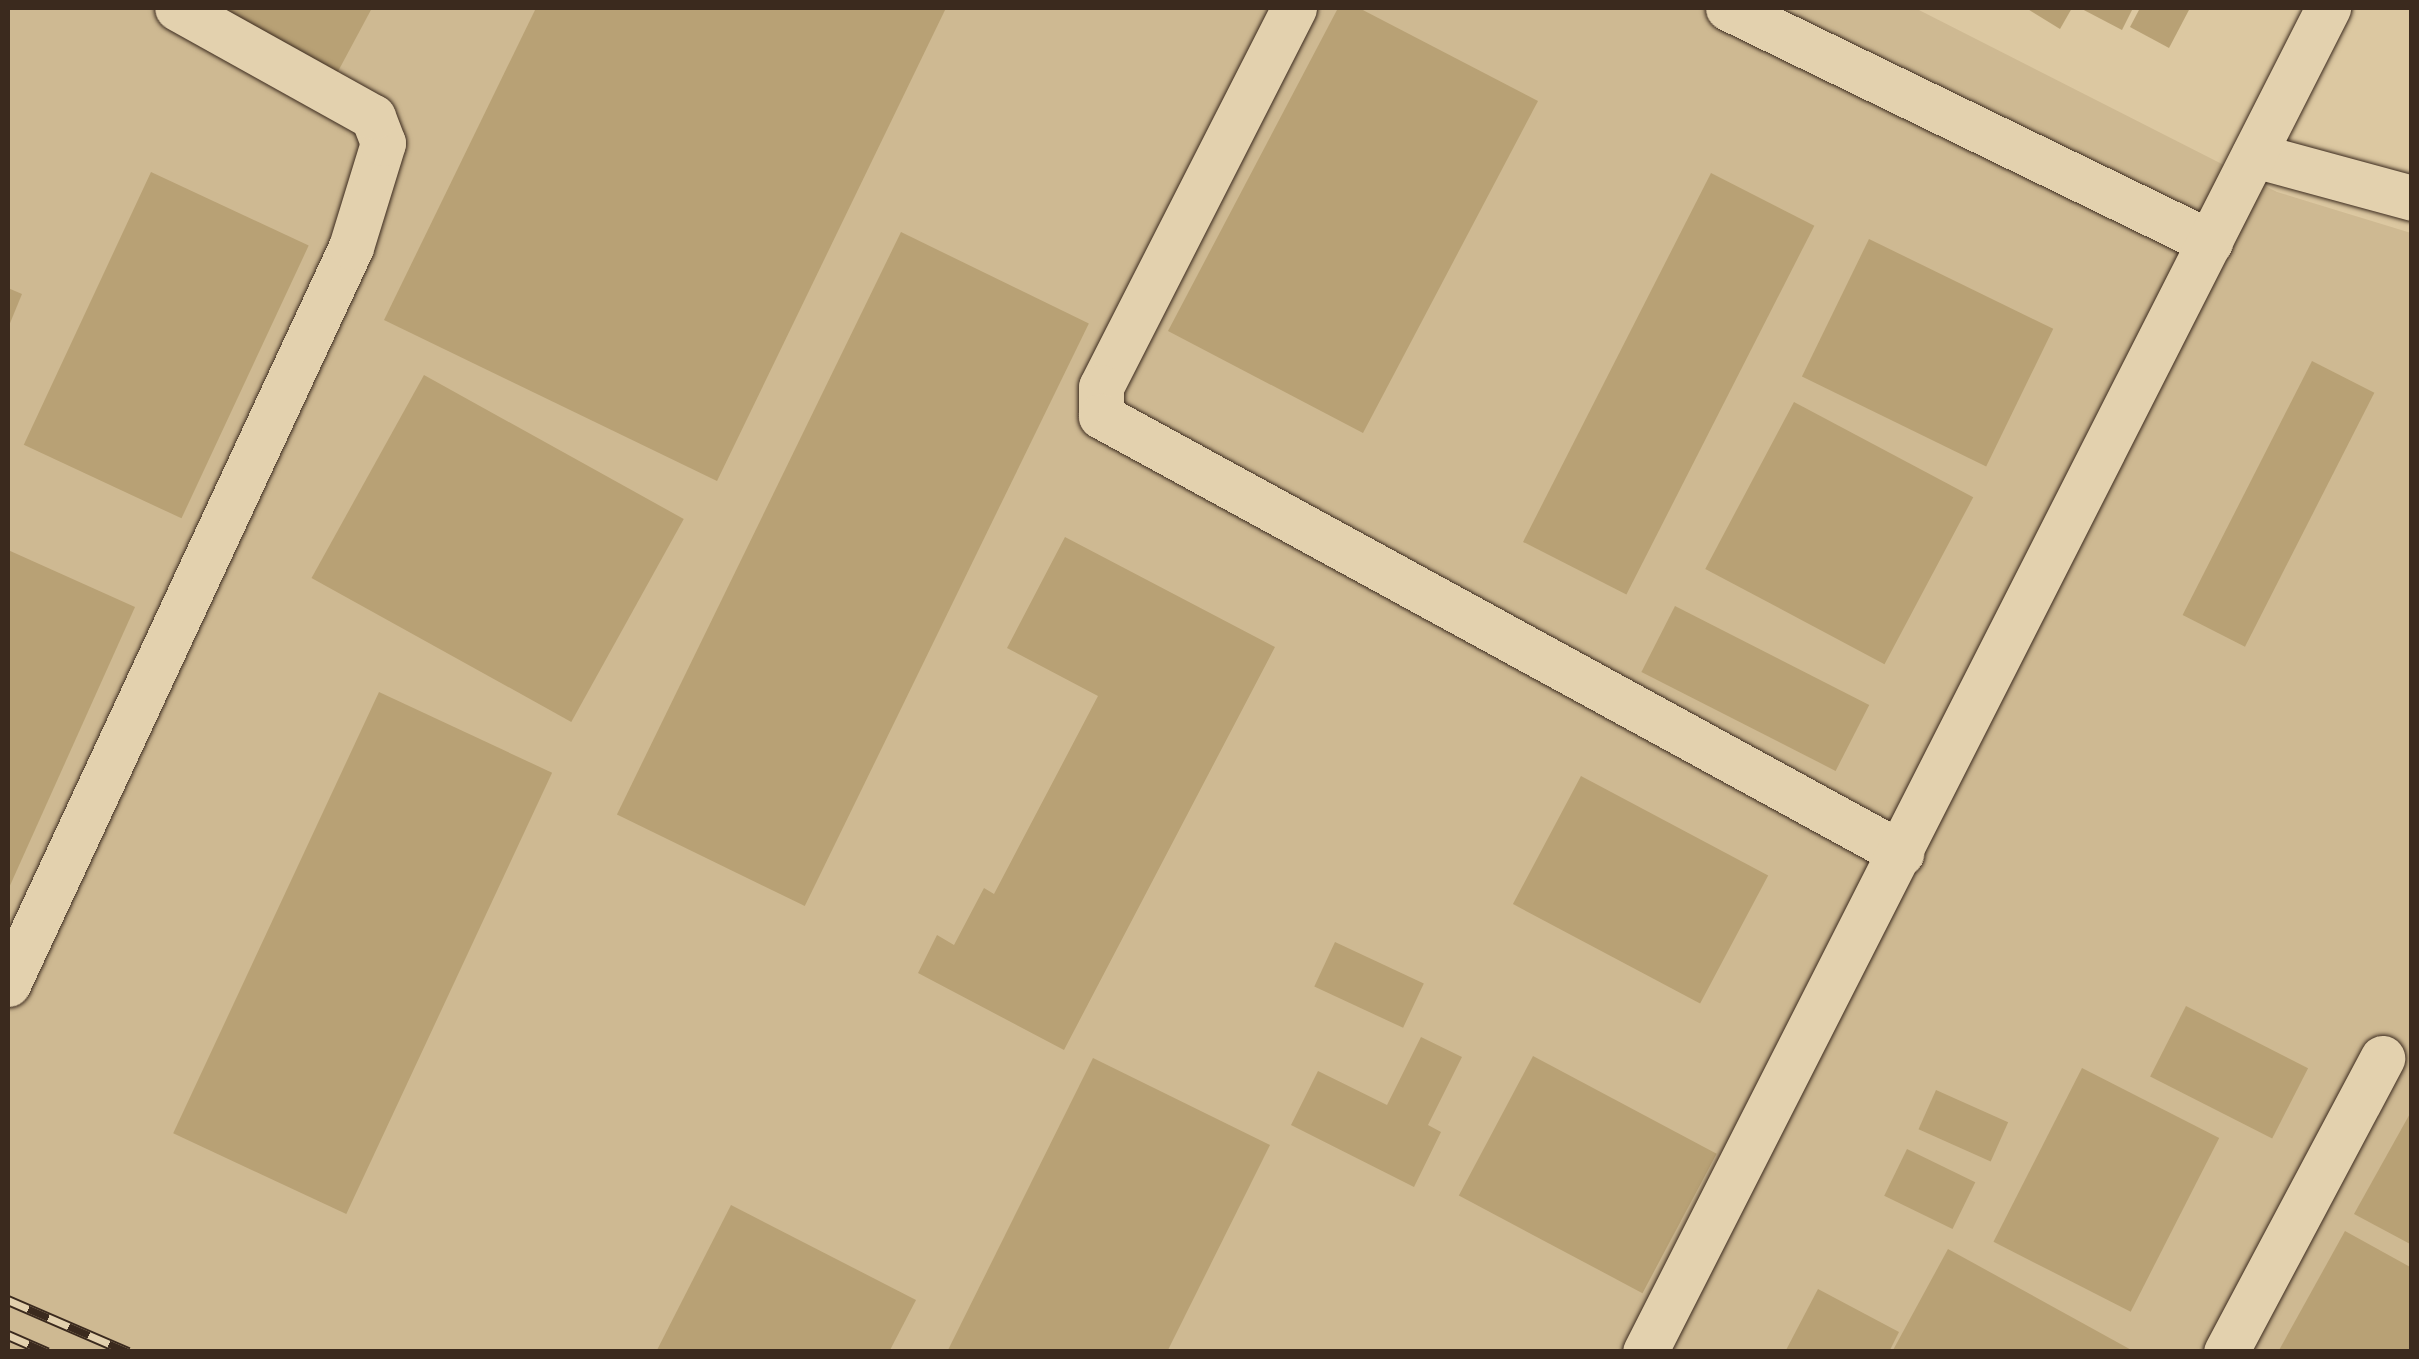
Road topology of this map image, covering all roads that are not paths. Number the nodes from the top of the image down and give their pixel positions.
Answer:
1 (178, 8) edge
2 (1294, 8) edge
3 (1728, 8) edge
4 (2328, 8) edge
5 (2254, 155) junction
6 (2412, 198) edge
7 (2210, 242) junction
8 (1901, 853) junction
9 (8, 984) edge
10 (2382, 1058) dead end
11 (1645, 1352) edge
12 (2226, 1352) edge

1 - 9 street
2 - 8 street
3 - 7 street
4 - 5 street
5 - 6 street
5 - 7 street
7 - 8 street
8 - 11 street
10 - 12 street

